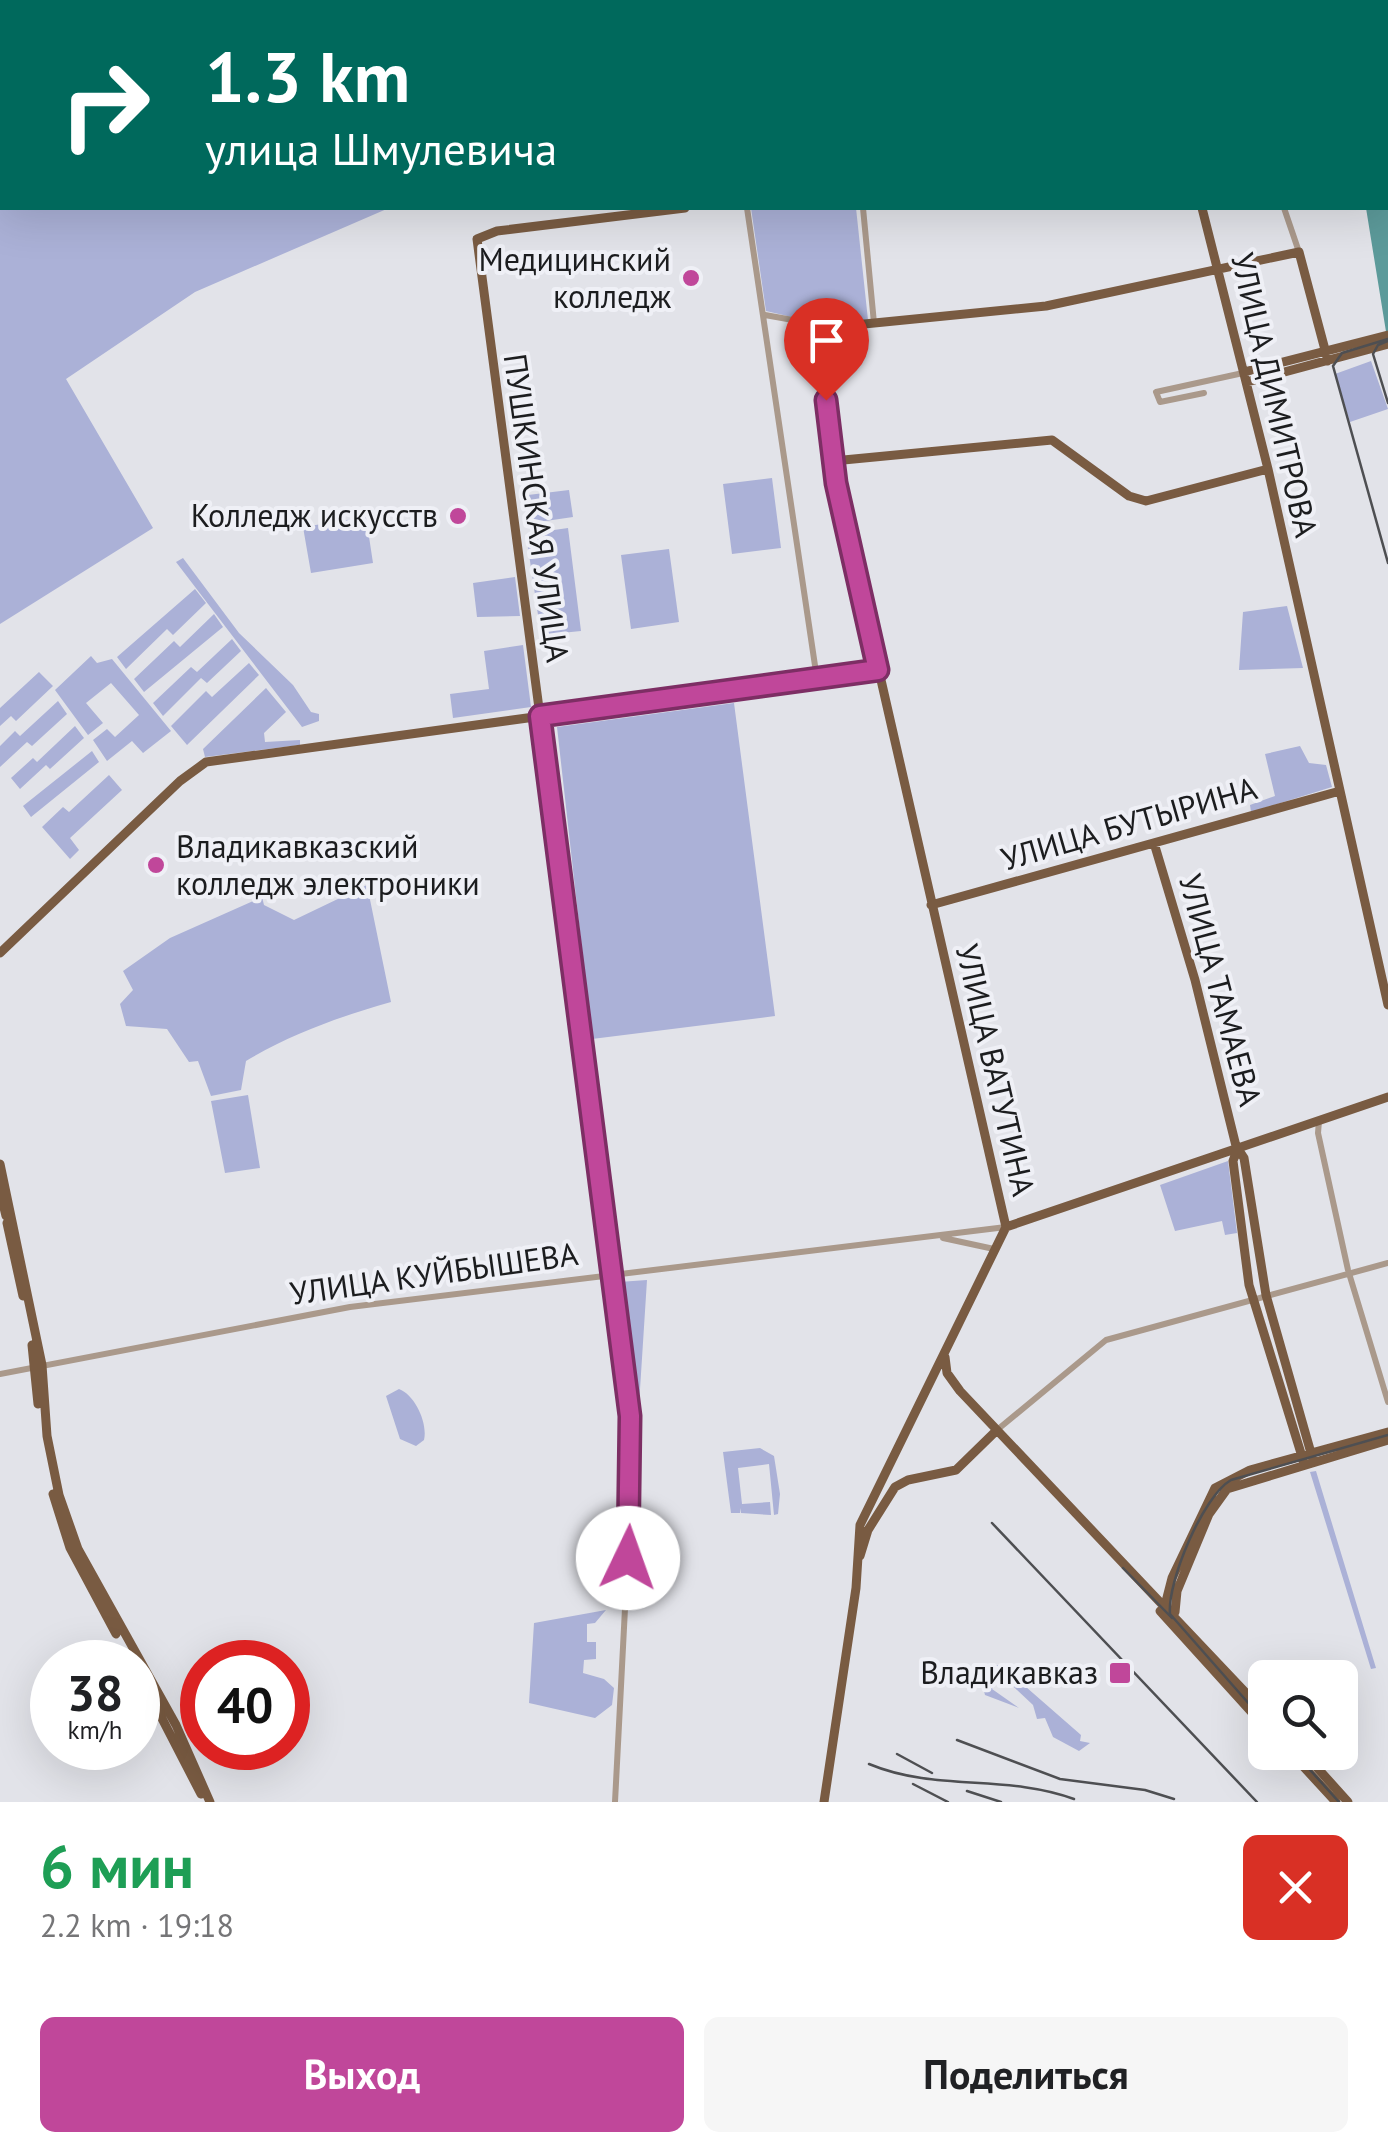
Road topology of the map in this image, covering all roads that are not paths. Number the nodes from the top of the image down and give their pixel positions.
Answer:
1 (669, 210) edge
2 (747, 210) edge
3 (864, 210) edge
4 (1203, 210) edge
5 (1285, 210) edge
6 (1299, 252) junction
7 (1218, 268) junction
8 (765, 315) junction
9 (874, 323) junction
10 (816, 325) junction
11 (838, 326) junction
12 (819, 340) junction
13 (1384, 341) edge
14 (1327, 356) junction
15 (1246, 377) junction
16 (1204, 393) dead end
17 (833, 461) junction
18 (1268, 469) junction
19 (878, 670) junction
20 (817, 680) junction
21 (540, 716) junction
22 (1340, 791) junction
23 (1154, 843) junction
24 (931, 905) junction
25 (0, 954) edge
26 (1388, 1005) edge
27 (1388, 1097) edge
28 (1319, 1121) junction
29 (1237, 1150) junction
30 (0, 1164) edge
31 (0, 1191) edge
32 (1006, 1228) junction
33 (937, 1237) junction
34 (997, 1250) junction
35 (1388, 1263) edge
36 (1350, 1274) junction
37 (612, 1276) junction
38 (1266, 1295) junction
39 (1253, 1298) junction
40 (945, 1355) junction
41 (38, 1366) junction
42 (0, 1374) edge
43 (932, 1379) junction
44 (952, 1382) junction
45 (1388, 1402) edge
46 (997, 1430) junction
47 (1388, 1436) edge
48 (1308, 1458) junction
49 (864, 1528) junction
50 (1120, 1564) junction
51 (1168, 1589) junction
52 (1150, 1593) junction
53 (1163, 1608) junction
54 (1175, 1614) junction
55 (121, 1640) edge
56 (1248, 1694) edge
57 (1248, 1707) edge
58 (160, 1713) edge
59 (1307, 1770) edge
60 (1319, 1770) edge
61 (207, 1802) edge
62 (615, 1802) edge
63 (824, 1802) edge
64 (1336, 1802) edge
65 (1348, 1802) edge

1 - 21 main road, ПУШКИНСКАЯ УЛИЦА
2 - 8 street
3 - 9 street
4 - 7 main road, УЛИЦА ДИМИТРОВА
5 - 6 street
6 - 7 main road
6 - 14 main road
7 - 9 main road
7 - 15 main road, УЛИЦА ДИМИТРОВА
8 - 10 street
8 - 20 street
9 - 11 main road
10 - 11 street
10 - 12 street, УЛИЦА ВАТУТИНА
11 - 12 main road
12 - 17 main road, УЛИЦА ВАТУТИНА
13 - 14 main road
14 - 15 main road
15 - 16 street
15 - 18 main road, УЛИЦА ДИМИТРОВА
17 - 18 main road
17 - 19 main road, УЛИЦА ВАТУТИНА
18 - 22 main road, УЛИЦА ДИМИТРОВА
19 - 20 main road
19 - 24 main road, УЛИЦА ВАТУТИНА
20 - 21 main road
21 - 25 main road
21 - 37 street, ПУШКИНСКАЯ УЛИЦА
22 - 23 main road, УЛИЦА БУТЫРИНА
22 - 26 main road, УЛИЦА ДИМИТРОВА
23 - 24 main road, УЛИЦА БУТЫРИНА
23 - 29 main road, УЛИЦА ТАМАЕВА
24 - 32 main road, УЛИЦА ВАТУТИНА
27 - 28 main road, УЛИЦА КУЙБЫШЕВА
28 - 29 main road, УЛИЦА КУЙБЫШЕВА
28 - 36 street
29 - 32 main road, УЛИЦА КУЙБЫШЕВА
29 - 38 main road, УЛИЦА ТАМАЕВА
29 - 39 main road, УЛИЦА ТАМАЕВА
30 - 41 main road
31 - 41 main road
32 - 33 street, УЛИЦА КУЙБЫШЕВА
32 - 34 main road, УЛИЦА ВАТУТИНА
33 - 34 street, УЛИЦА КУЙБЫШЕВА
33 - 37 street, УЛИЦА КУЙБЫШЕВА
34 - 40 main road, УЛИЦА ВАТУТИНА
35 - 36 street
36 - 38 street
36 - 45 street
37 - 41 street, УЛИЦА КУЙБЫШЕВА
37 - 62 street, ПУШКИНСКАЯ УЛИЦА
38 - 39 street
38 - 48 main road, УЛИЦА ТАМАЕВА
39 - 46 street
39 - 48 main road, УЛИЦА ТАМАЕВА
40 - 43 main road, УЛИЦА ВАТУТИНА
40 - 44 main road
41 - 42 street, УЛИЦА КУЙБЫШЕВА
41 - 55 main road
41 - 61 main road
43 - 44 main road
43 - 49 main road, УЛИЦА ВАТУТИНА
44 - 46 main road
46 - 49 main road
46 - 50 main road
47 - 48 main road
48 - 51 main road
48 - 54 main road
49 - 63 main road
50 - 52 main road
50 - 53 main road
51 - 52 main road
51 - 53 main road
52 - 53 main road
53 - 54 main road
53 - 57 main road
54 - 56 main road
58 - 61 main road
59 - 64 main road
60 - 65 main road

